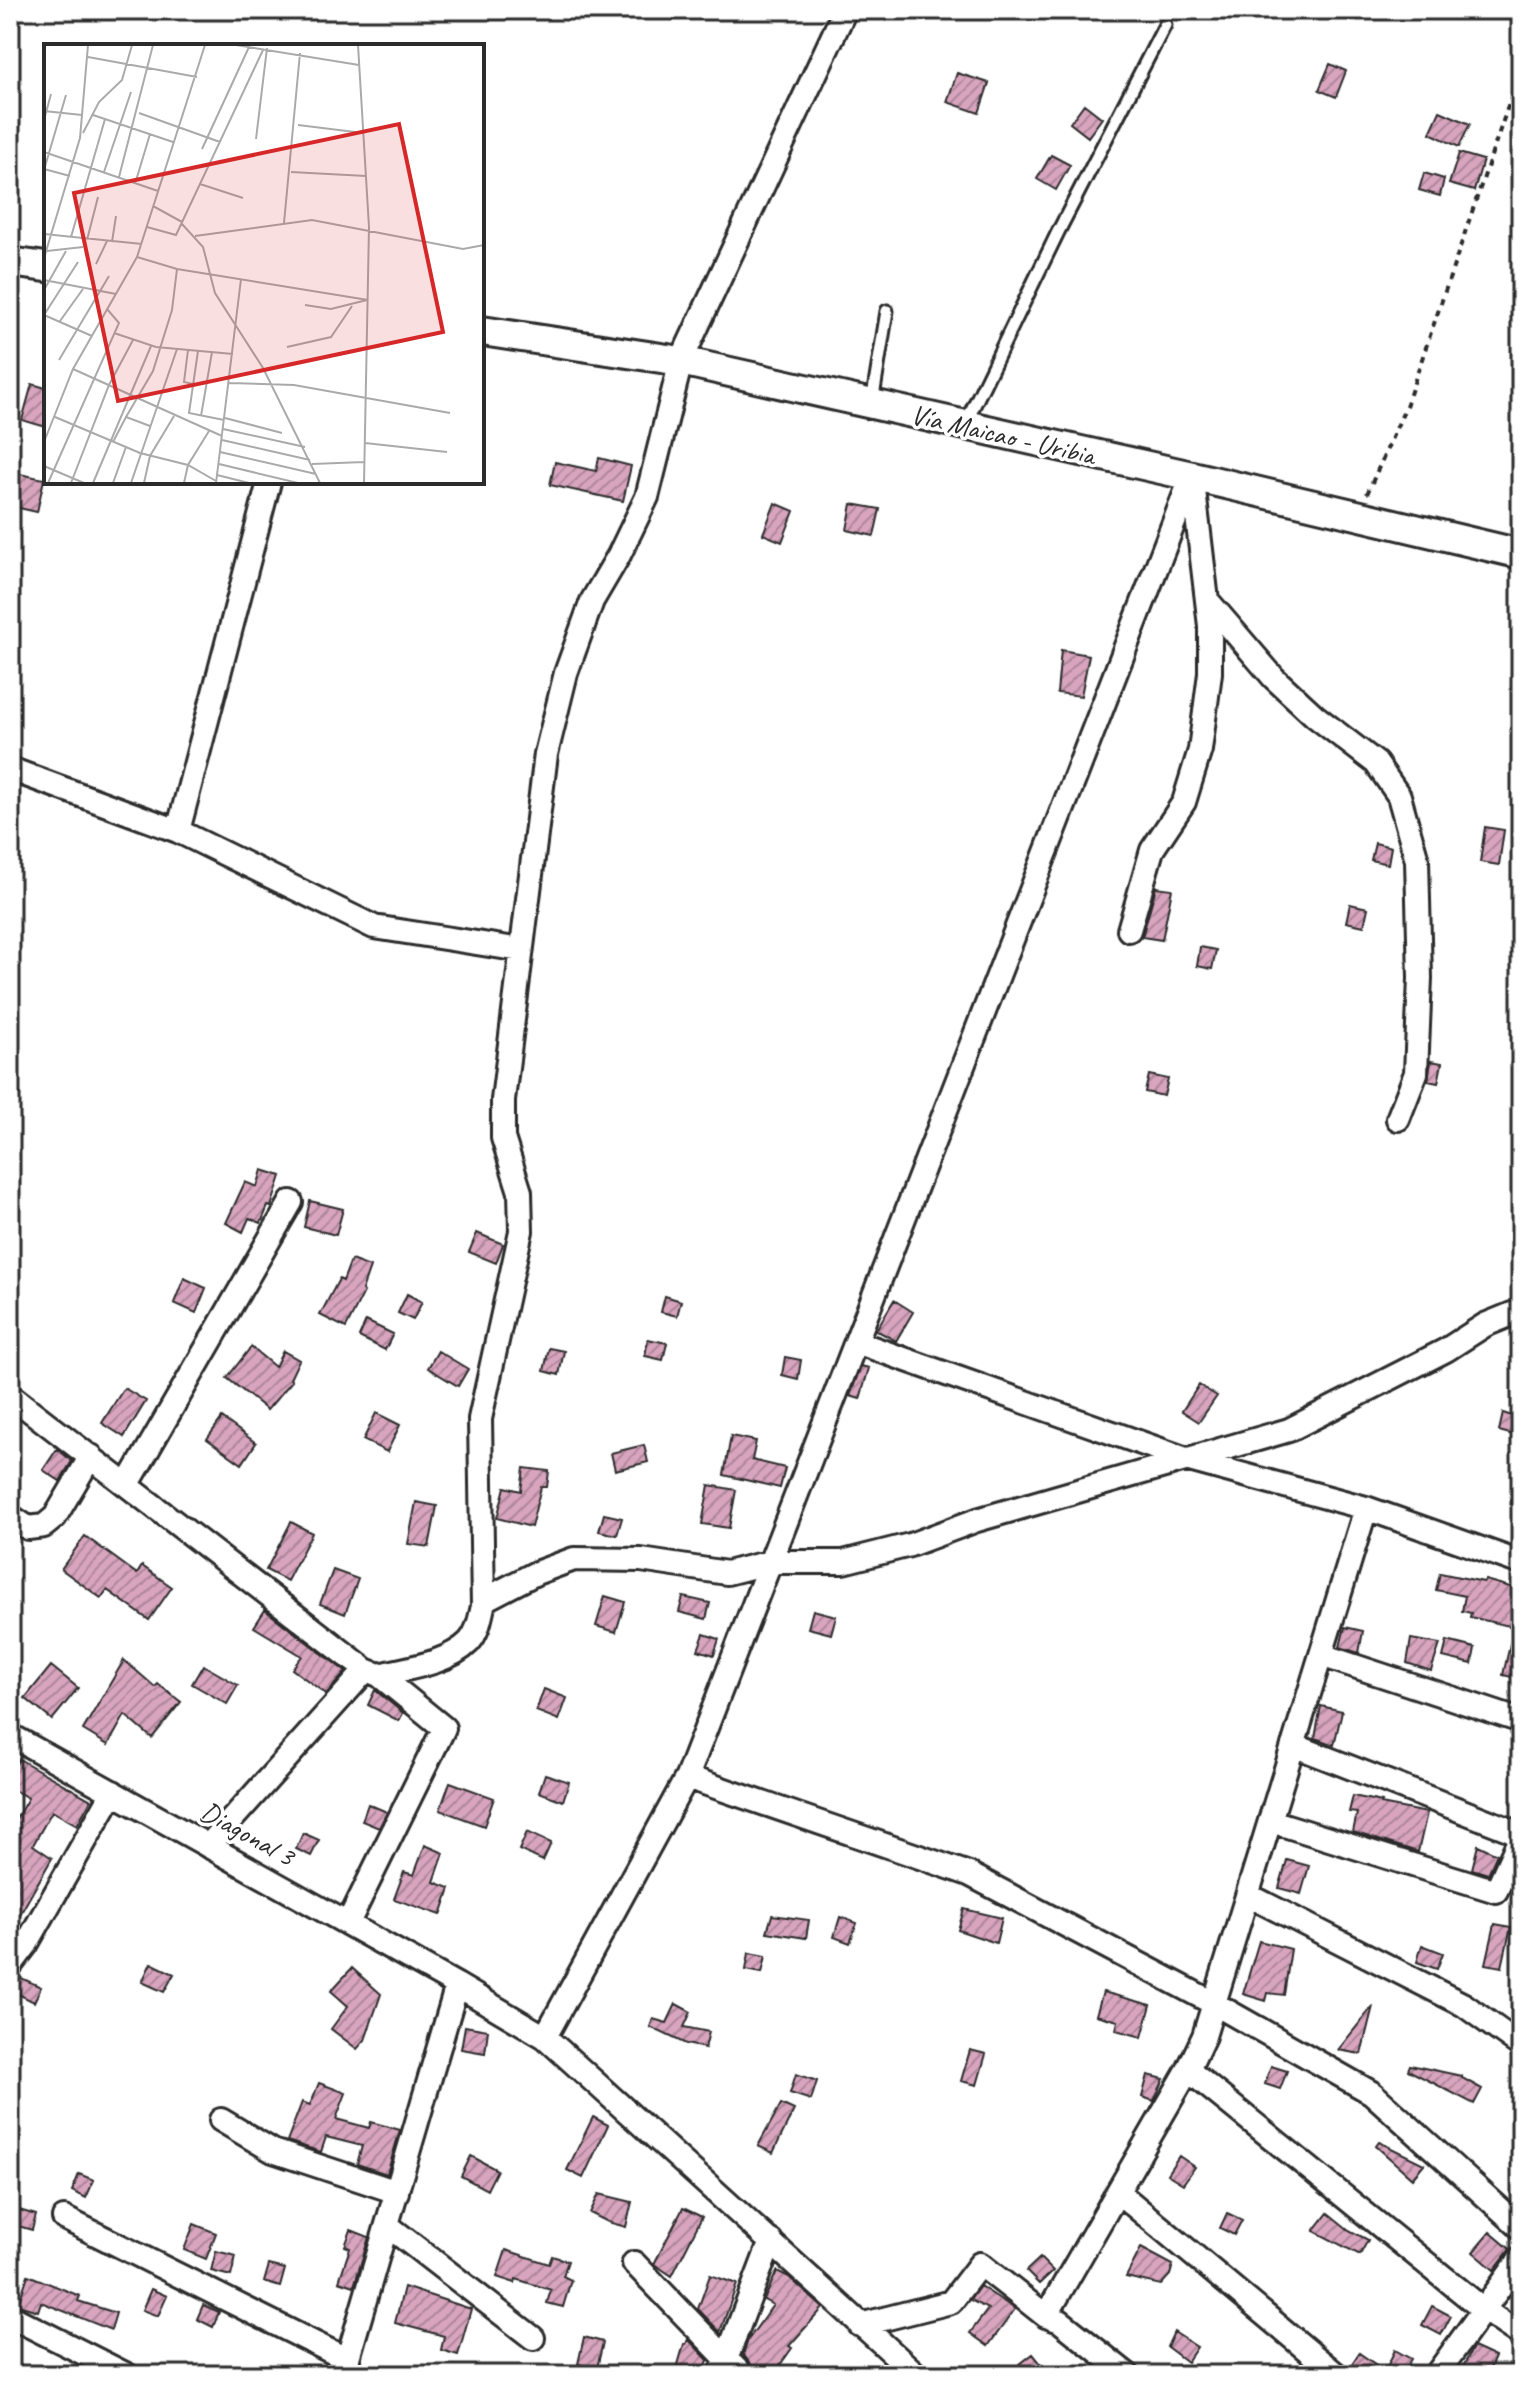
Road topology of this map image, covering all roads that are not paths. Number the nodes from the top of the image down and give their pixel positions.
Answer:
1 (845, 10) edge
2 (1165, 25) dead end
3 (10, 262) edge
4 (44, 267) edge
5 (887, 311) dead end
6 (484, 331) edge
7 (681, 361) junction
8 (872, 404) junction
9 (965, 425) junction
10 (1192, 476) junction
11 (268, 484) edge
12 (1521, 554) edge
13 (1207, 600) junction
14 (10, 769) edge
15 (178, 831) junction
16 (1129, 930) dead end
17 (521, 950) junction
18 (1398, 1119) dead end
19 (291, 1202) dead end
20 (1521, 1314) edge
21 (856, 1342) junction
22 (10, 1395) edge
23 (91, 1456) junction
24 (1189, 1460) junction
25 (128, 1484) junction
26 (1366, 1508) junction
27 (10, 1516) edge
28 (770, 1562) junction
29 (1521, 1563) edge
30 (484, 1600) junction
31 (1321, 1655) junction
32 (373, 1673) junction
33 (1521, 1721) edge
34 (10, 1735) edge
35 (1293, 1745) junction
36 (687, 1777) junction
37 (113, 1792) junction
38 (1271, 1821) junction
39 (1521, 1835) edge
40 (208, 1846) junction
41 (1248, 1895) junction
42 (348, 1923) junction
43 (18, 1941) edge
44 (10, 1966) edge
45 (457, 1985) junction
46 (1215, 2004) junction
47 (545, 2037) junction
48 (1521, 2046) edge
49 (1188, 2070) junction
50 (221, 2120) dead end
51 (397, 2192) junction
52 (1118, 2192) junction
53 (64, 2218) dead end
54 (387, 2225) junction
55 (1521, 2228) edge
56 (771, 2241) junction
57 (1521, 2258) edge
58 (634, 2263) dead end
59 (1484, 2310) junction
60 (10, 2316) edge
61 (1046, 2316) junction
62 (860, 2325) junction
63 (1521, 2335) edge
64 (533, 2338) dead end
65 (345, 2368) edge
66 (729, 2370) edge
67 (127, 2375) edge
68 (917, 2375) edge
69 (1128, 2375) edge
70 (1337, 2375) edge
71 (1436, 2375) edge

1 - 7 street
2 - 9 lane
3 - 4 street
5 - 8 lane
6 - 7 street, Vía Maicao - Uribia
7 - 8 street, Vía Maicao - Uribia
7 - 17 street
8 - 9 street, Vía Maicao - Uribia
9 - 10 street, Vía Maicao - Uribia
10 - 12 street, Vía Maicao - Uribia
10 - 13 street
10 - 21 street
11 - 15 street
13 - 16 street
13 - 18 street
14 - 15 street
15 - 17 street
17 - 30 street
19 - 25 street
20 - 24 street
21 - 24 street
21 - 28 street
22 - 23 street
23 - 25 street
23 - 27 street
24 - 26 street
24 - 28 street
25 - 32 street
26 - 29 street
26 - 31 street
28 - 30 street
28 - 36 street
30 - 32 street
31 - 33 street
31 - 35 street
32 - 40 street
32 - 42 street
34 - 37 street, Diagonal 3
35 - 38 street
35 - 39 street
36 - 46 street
36 - 47 street
37 - 40 street, Diagonal 3
37 - 43 street
38 - 39 street
38 - 41 street
40 - 42 street, Diagonal 3
41 - 46 street
41 - 48 street
42 - 45 street, Diagonal 3
43 - 44 street
45 - 47 street, Diagonal 3
45 - 51 street
46 - 49 street
46 - 55 street
47 - 56 street, Diagonal 3
49 - 52 street
49 - 59 street
50 - 51 street
51 - 54 street
52 - 61 street
52 - 70 street
53 - 65 street
54 - 64 street
54 - 65 street
56 - 62 street, Diagonal 3
56 - 66 street
57 - 59 street
58 - 66 street
59 - 63 street
59 - 71 street
60 - 67 street
61 - 62 street
61 - 69 street
62 - 68 street, Diagonal 3

